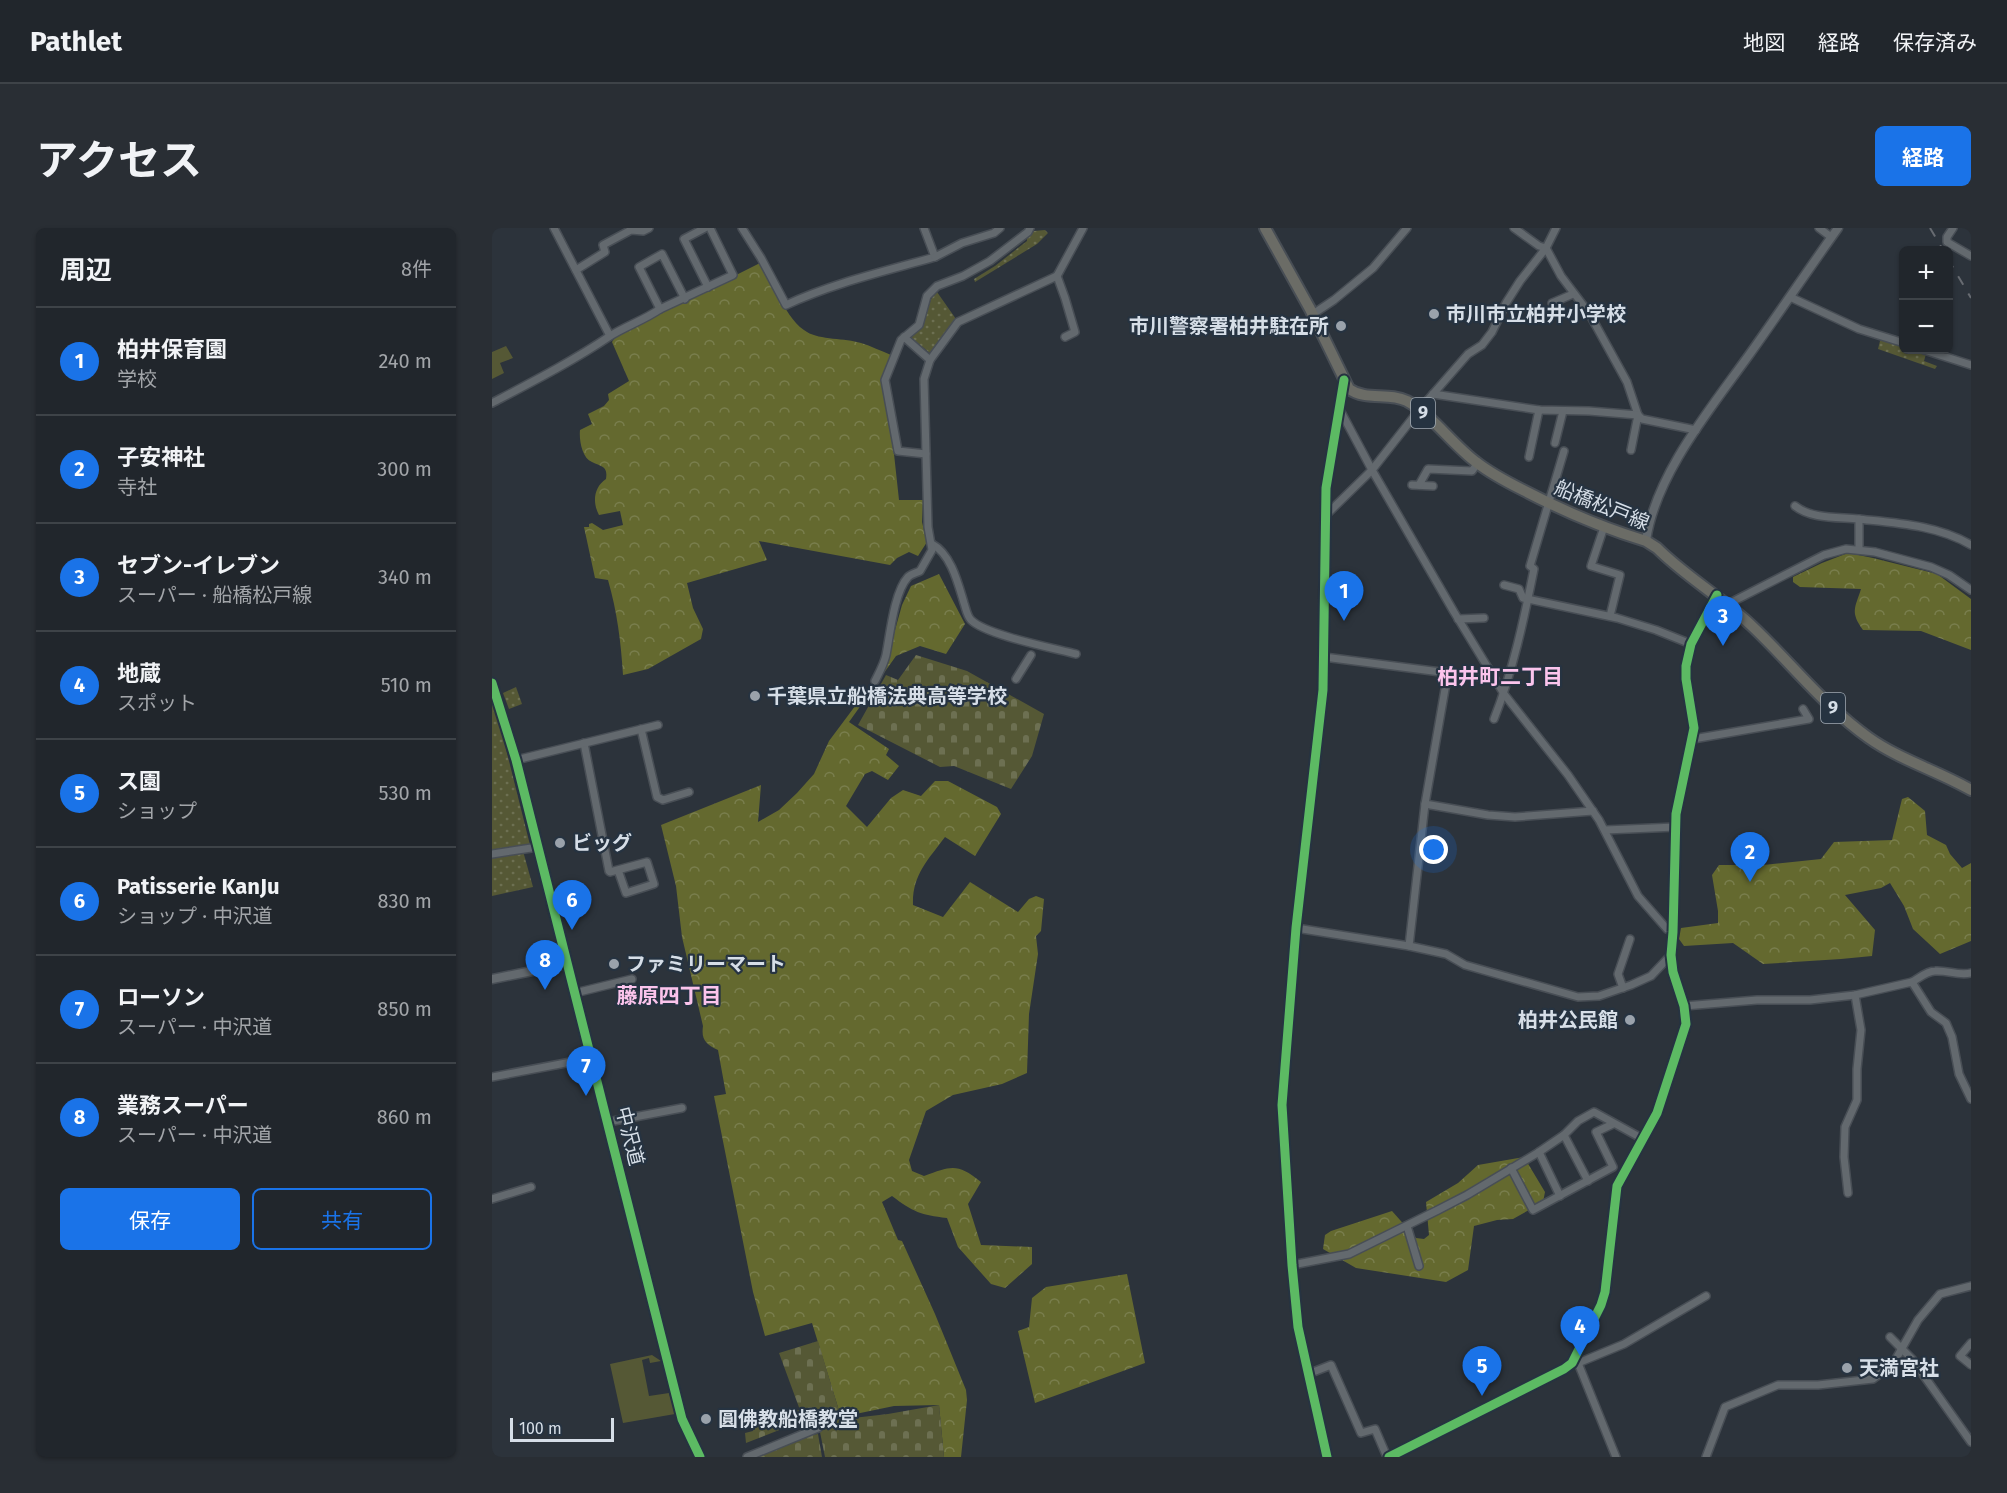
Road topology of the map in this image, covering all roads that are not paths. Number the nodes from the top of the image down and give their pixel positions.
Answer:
1 (554, 228) edge
2 (649, 228) edge
3 (705, 228) edge
4 (710, 228) edge
5 (742, 228) edge
6 (924, 228) edge
7 (1000, 228) edge
8 (1030, 228) edge
9 (1083, 228) edge
10 (1265, 228) edge
11 (1407, 228) edge
12 (1514, 228) edge
13 (1556, 228) edge
14 (1819, 228) edge
15 (1838, 228) edge
16 (1953, 228) edge
17 (1831, 237) junction
18 (1546, 249) junction
19 (1971, 256) edge
20 (936, 257) junction
21 (576, 270) junction
22 (1057, 276) junction
23 (708, 287) junction
24 (1573, 294) junction
25 (1790, 297) junction
26 (685, 299) junction
27 (1552, 303) dead end
28 (660, 309) junction
29 (1313, 314) junction
30 (610, 336) junction
31 (904, 337) junction
32 (1065, 337) dead end
33 (1899, 341) edge
34 (1937, 354) edge
35 (930, 360) junction
36 (1971, 365) edge
37 (1344, 380) junction
38 (1433, 394) junction
39 (492, 403) edge
40 (1340, 410) junction
41 (1419, 410) junction
42 (1539, 411) junction
43 (1563, 411) junction
44 (1638, 415) junction
45 (1696, 430) junction
46 (1556, 443) dead end
47 (1631, 450) dead end
48 (1564, 451) dead end
49 (926, 454) junction
50 (1529, 457) dead end
51 (1477, 464) junction
52 (1372, 470) junction
53 (1433, 486) dead end
54 (1550, 504) junction
55 (1795, 506) dead end
56 (1325, 516) junction
57 (1859, 519) junction
58 (1604, 527) junction
59 (1646, 541) junction
60 (932, 544) junction
61 (1971, 545) edge
62 (1859, 549) junction
63 (1504, 585) dead end
64 (1971, 590) edge
65 (1717, 595) junction
66 (1528, 599) junction
67 (1728, 604) junction
68 (1610, 616) junction
69 (1484, 618) dead end
70 (1458, 619) junction
71 (1691, 644) junction
72 (1076, 654) dead end
73 (1031, 655) dead end
74 (1324, 657) junction
75 (1448, 672) junction
76 (1016, 679) dead end
77 (1495, 679) junction
78 (875, 681) dead end
79 (492, 683) edge
80 (1504, 694) junction
81 (1803, 710) dead end
82 (1494, 719) dead end
83 (658, 725) dead end
84 (641, 729) junction
85 (1693, 739) junction
86 (584, 743) junction
87 (516, 760) junction
88 (1971, 790) edge
89 (689, 792) dead end
90 (1425, 804) junction
91 (1593, 811) junction
92 (1676, 827) junction
93 (1605, 830) junction
94 (538, 847) junction
95 (492, 854) edge
96 (618, 870) junction
97 (1296, 928) junction
98 (1673, 932) junction
99 (1630, 939) dead end
100 (1408, 946) junction
101 (1671, 955) junction
102 (567, 964) junction
103 (1971, 973) edge
104 (492, 979) edge
105 (632, 979) dead end
106 (1912, 982) junction
107 (1623, 988) junction
108 (575, 993) junction
109 (1855, 995) junction
110 (1684, 1006) junction
111 (592, 1058) junction
112 (492, 1077) edge
113 (1971, 1100) edge
114 (682, 1108) dead end
115 (608, 1122) junction
116 (1613, 1124) junction
117 (1564, 1135) junction
118 (1643, 1139) junction
119 (1539, 1152) junction
120 (1511, 1168) junction
121 (1588, 1181) junction
122 (531, 1187) dead end
123 (1848, 1193) dead end
124 (1560, 1196) junction
125 (492, 1199) edge
126 (1407, 1226) junction
127 (1292, 1265) junction
128 (1419, 1266) dead end
129 (1971, 1286) edge
130 (1706, 1296) dead end
131 (1890, 1337) dead end
132 (1971, 1343) edge
133 (1902, 1348) junction
134 (1575, 1363) junction
135 (1971, 1365) edge
136 (1308, 1374) junction
137 (818, 1428) dead end
138 (1971, 1440) edge
139 (700, 1455) edge
140 (747, 1457) edge
141 (1327, 1457) edge
142 (1390, 1457) edge
143 (1616, 1457) edge
144 (1706, 1457) edge

1 - 21 street
2 - 21 street
3 - 23 street
4 - 23 street
5 - 20 street
6 - 20 street
7 - 20 street
8 - 31 street
9 - 22 street
10 - 29 main road
11 - 29 street
12 - 18 street
13 - 18 street
14 - 17 street
15 - 17 street
16 - 19 street
17 - 25 street
18 - 24 street
18 - 38 street
21 - 30 street
22 - 32 street
22 - 35 street
23 - 26 street
24 - 27 street
24 - 44 street
25 - 33 street
25 - 45 street
26 - 28 street
26 - 28 street
28 - 30 street
29 - 37 main road
30 - 39 street
31 - 35 street
31 - 49 street
34 - 36 street
35 - 49 street
37 - 40 street
37 - 41 main road, 船橋松戸線 / 9
38 - 41 street
38 - 42 street
40 - 52 street
40 - 56 street
41 - 51 main road, 船橋松戸線 / 9
41 - 52 street
42 - 43 street
42 - 50 street
43 - 44 street
43 - 46 street
44 - 45 street
44 - 47 street
45 - 59 street
48 - 54 street
49 - 60 street
51 - 53 street
51 - 54 main road, 船橋松戸線 / 9
52 - 56 street
52 - 70 street
54 - 58 main road, 船橋松戸線 / 9
54 - 66 street
55 - 57 street
56 - 74 street
57 - 61 street
57 - 62 street
58 - 59 main road, 船橋松戸線 / 9
58 - 68 street
59 - 65 main road, 船橋松戸線 / 9
60 - 72 street
60 - 78 street
62 - 64 street
62 - 67 street
63 - 66 street
65 - 67 main road, 船橋松戸線 / 9
65 - 71 street
66 - 68 street
66 - 80 street
67 - 88 main road, 船橋松戸線 / 9
68 - 71 street
69 - 70 street
70 - 77 street
71 - 85 street
73 - 76 street
74 - 75 street
74 - 97 street
75 - 77 street
75 - 90 street
77 - 80 street
79 - 87 street, 中沢道
80 - 82 street
80 - 91 street
81 - 85 street
83 - 84 street
84 - 86 street
84 - 89 street
85 - 92 street
86 - 87 street
86 - 96 street
87 - 94 street, 中沢道
90 - 91 street
90 - 100 street
91 - 93 street
92 - 93 street
92 - 98 street
93 - 98 street
94 - 95 street
94 - 102 street, 中沢道
96 - 96 street
97 - 100 street
97 - 127 street
98 - 101 street
99 - 107 street
100 - 107 street
101 - 107 street
101 - 110 street
102 - 104 street
102 - 108 street, 中沢道
103 - 106 street
105 - 108 street
106 - 109 street
106 - 113 street
108 - 111 street, 中沢道
109 - 110 street
109 - 123 street
110 - 118 street
111 - 112 street
111 - 115 street, 中沢道
114 - 115 street
115 - 139 street, 中沢道
116 - 117 street
116 - 118 street
116 - 121 street
117 - 119 street
117 - 121 street
118 - 134 street
119 - 120 street
119 - 124 street
120 - 124 street
120 - 126 street
121 - 124 street
122 - 125 street
126 - 127 street
126 - 128 street
127 - 136 street
129 - 133 street
130 - 134 street
131 - 133 street
132 - 135 street
133 - 138 street
133 - 144 street
134 - 142 street
134 - 143 street
136 - 141 street
136 - 142 street
137 - 140 street

